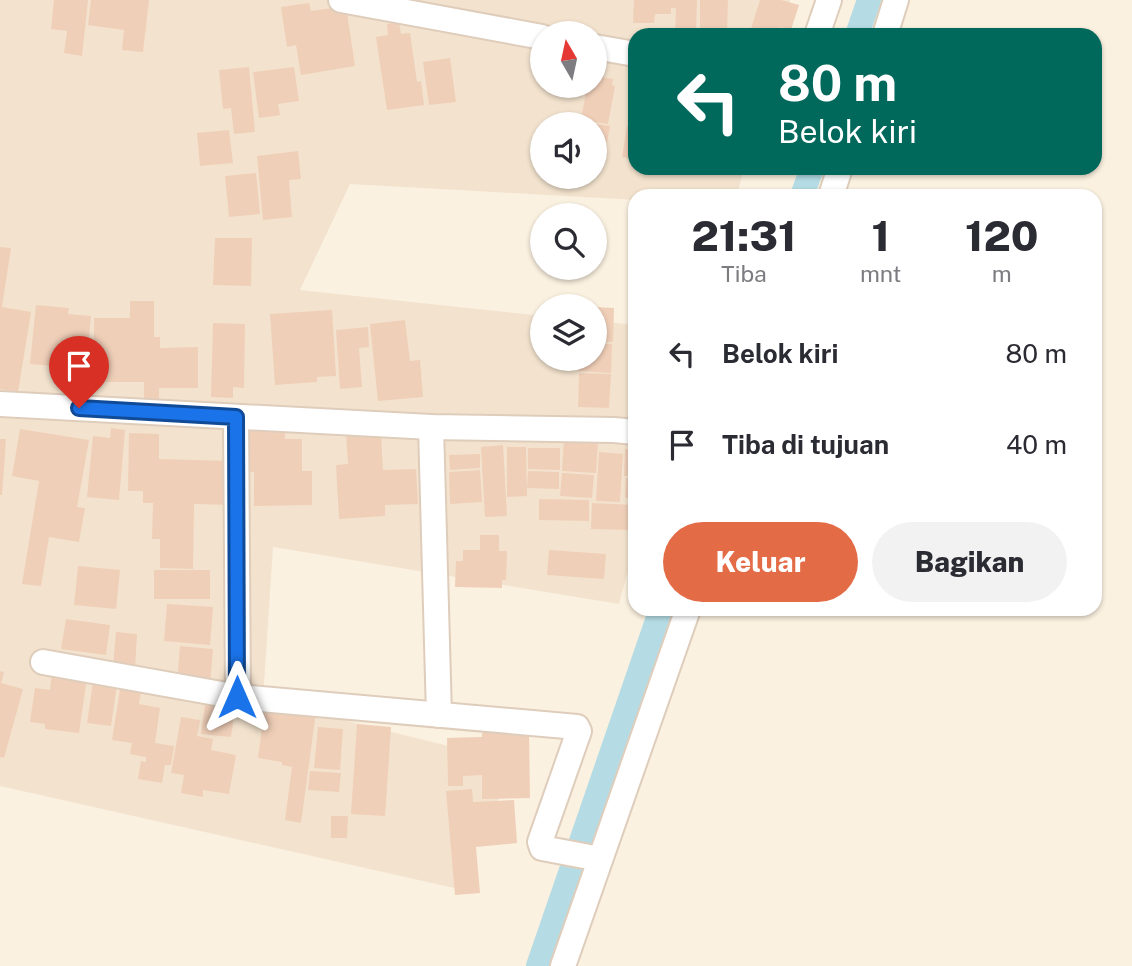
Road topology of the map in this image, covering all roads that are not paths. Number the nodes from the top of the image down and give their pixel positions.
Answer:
1 (341, 0) edge
2 (829, 0) edge
3 (896, 0) edge
4 (819, 28) edge
5 (887, 28) edge
6 (530, 35) edge
7 (607, 49) edge
8 (628, 53) edge
9 (0, 404) edge
10 (236, 417) junction
11 (431, 427) junction
12 (628, 431) edge
13 (685, 616) edge
14 (43, 662) dead end
15 (237, 697) junction
16 (439, 715) junction
17 (592, 858) junction
18 (562, 966) edge

1 - 6 street
2 - 4 street
3 - 5 street
7 - 8 street
9 - 10 street
10 - 11 street
10 - 15 street
11 - 12 street
11 - 16 street
13 - 17 street
14 - 15 street
15 - 16 street
16 - 17 street
17 - 18 street

